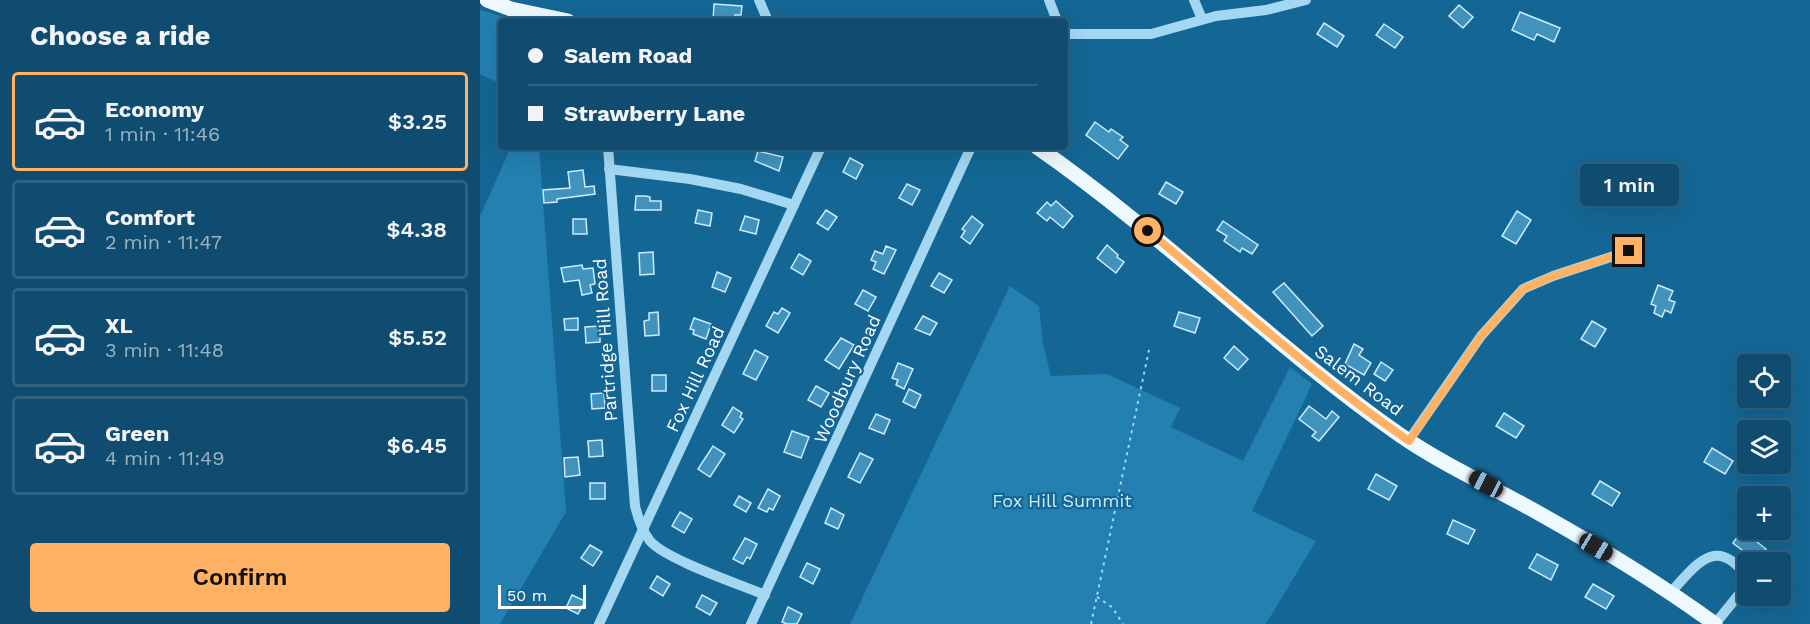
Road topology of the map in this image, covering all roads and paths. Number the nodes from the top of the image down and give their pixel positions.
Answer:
1 (487, 0) edge
2 (759, 0) edge
3 (1049, 0) edge
4 (1194, 0) edge
5 (1306, 0) edge
6 (554, 18) edge
7 (767, 18) edge
8 (1056, 18) edge
9 (1202, 20) junction
10 (1068, 34) edge
11 (608, 150) edge
12 (820, 150) edge
13 (970, 150) edge
14 (1041, 150) edge
15 (609, 169) junction
16 (794, 205) junction
17 (1629, 251) dead end
18 (1149, 350) dead end
19 (1409, 441) junction
20 (643, 529) junction
21 (1670, 594) junction
22 (765, 595) junction
23 (1097, 597) junction
24 (599, 624) edge
25 (751, 624) edge
26 (1091, 624) edge
27 (1123, 624) edge
28 (1715, 624) edge

1 - 6 main road
2 - 7 street
3 - 8 street
4 - 9 street
5 - 9 street
9 - 10 street
11 - 15 street, Partridge Hill Road
12 - 16 street, Fox Hill Road
13 - 22 street, Woodbury Road
14 - 19 main road, Salem Road
15 - 16 street
15 - 20 street, Partridge Hill Road
16 - 20 street, Fox Hill Road
17 - 19 street
18 - 23 path
19 - 21 main road, Salem Road
20 - 22 street
20 - 24 street, Fox Hill Road
21 - 28 main road, Salem Road
21 - 28 street
22 - 25 street, Woodbury Road
23 - 26 path
23 - 27 path

